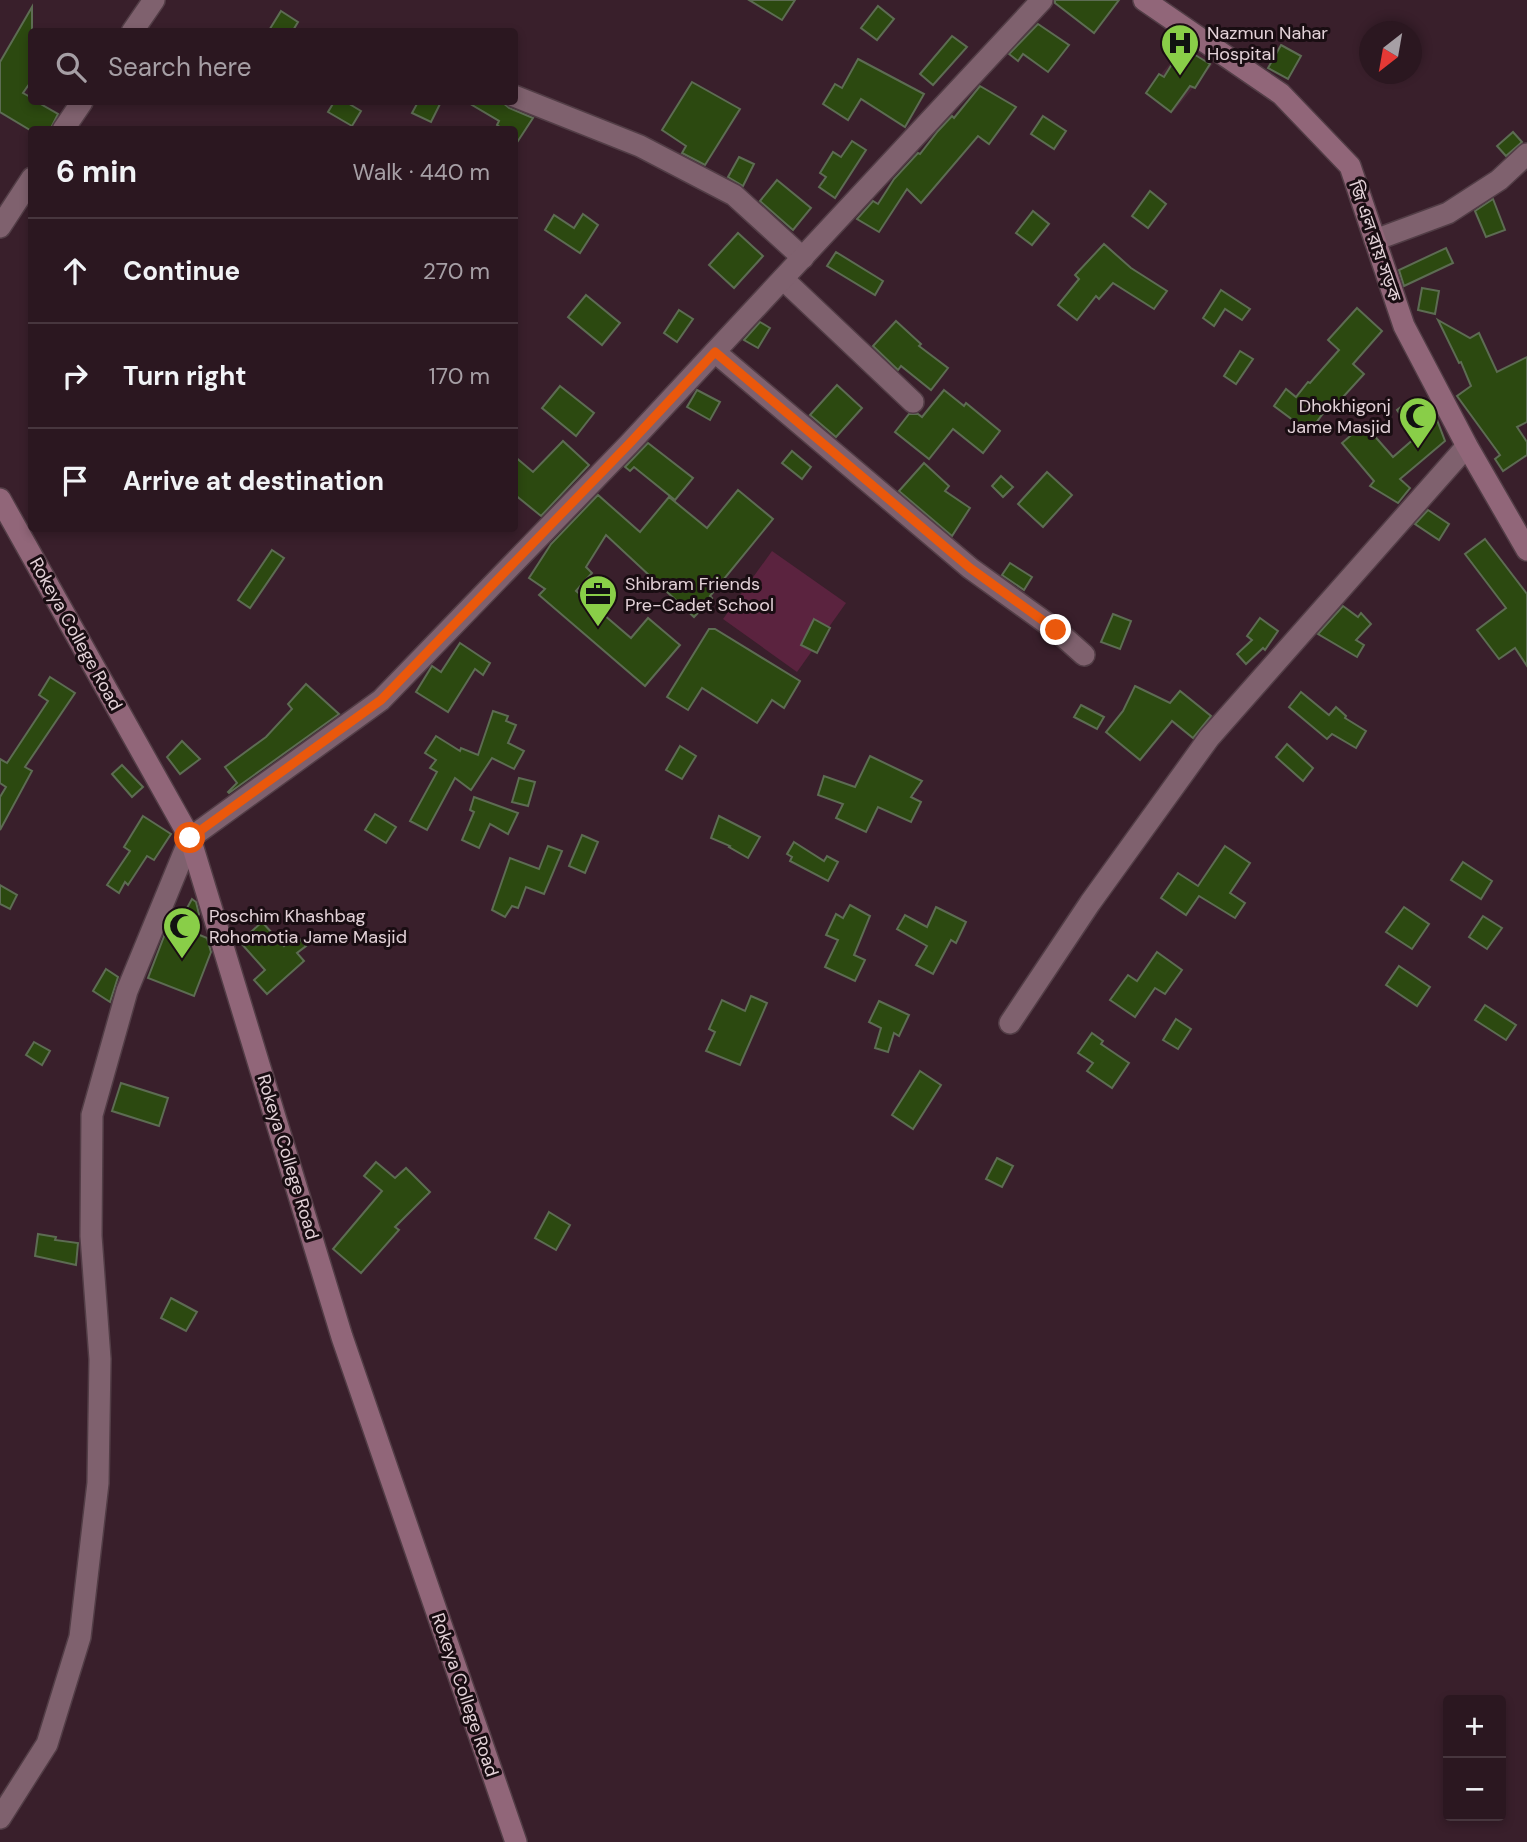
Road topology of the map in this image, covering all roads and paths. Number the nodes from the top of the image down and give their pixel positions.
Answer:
1 (154, 0) edge
2 (1042, 0) edge
3 (1144, 0) edge
4 (135, 28) edge
5 (518, 98) edge
6 (80, 105) edge
7 (66, 126) edge
8 (1527, 154) edge
9 (28, 184) edge
10 (0, 227) edge
11 (1375, 240) junction
12 (803, 258) junction
13 (783, 279) junction
14 (715, 352) junction
15 (913, 402) dead end
16 (1467, 446) junction
17 (0, 499) edge
18 (1526, 545) edge
19 (1084, 655) dead end
20 (190, 838) junction
21 (1010, 1023) dead end
22 (0, 1818) edge
23 (516, 1842) edge

1 - 4 street
2 - 12 street
3 - 11 street, জি এল রায় সড়ক
5 - 12 street
6 - 7 street
8 - 11 street
9 - 10 street
11 - 16 street, জি এল রায় সড়ক
12 - 13 street
13 - 14 street
13 - 15 street
14 - 19 street
14 - 20 street
16 - 18 street, জি এল রায় সড়ক
16 - 21 street
17 - 20 street, Rokeya College Road
20 - 22 street
20 - 23 street, Rokeya College Road

